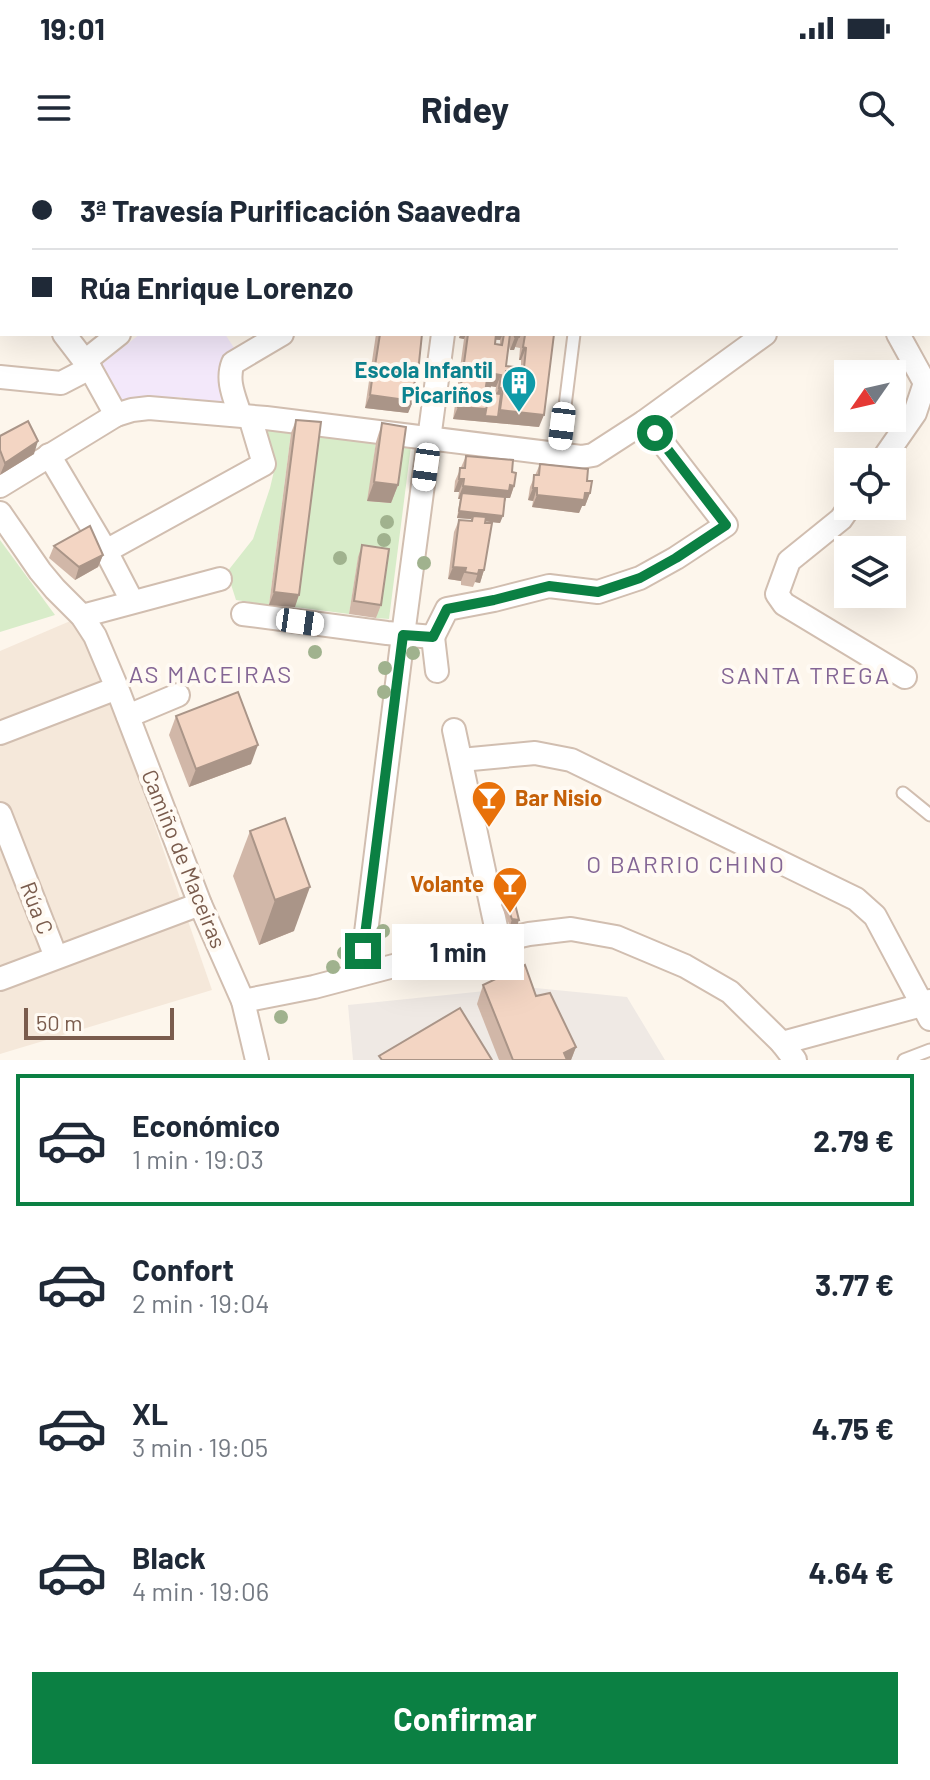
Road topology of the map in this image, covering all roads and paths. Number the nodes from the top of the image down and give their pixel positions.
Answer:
1 (65, 336) edge
2 (117, 336) edge
3 (279, 336) edge
4 (443, 336) edge
5 (574, 336) edge
6 (762, 336) edge
7 (899, 336) edge
8 (87, 365) junction
9 (0, 377) edge
10 (928, 384) edge
11 (116, 415) junction
12 (245, 416) junction
13 (644, 422) junction
14 (430, 439) junction
15 (891, 448) edge
16 (559, 454) junction
17 (49, 455) junction
18 (0, 486) edge
19 (0, 513) edge
20 (840, 520) edge
21 (106, 551) junction
22 (220, 579) dead end
23 (132, 601) junction
24 (243, 614) dead end
25 (82, 616) junction
26 (403, 635) junction
27 (433, 637) junction
28 (437, 671) dead end
29 (905, 677) dead end
30 (117, 688) junction
31 (178, 695) dead end
32 (128, 716) junction
33 (454, 730) dead end
34 (0, 733) edge
35 (461, 760) junction
36 (903, 793) dead end
37 (0, 814) edge
38 (930, 815) edge
39 (200, 904) junction
40 (499, 941) junction
41 (56, 957) junction
42 (361, 973) junction
43 (0, 979) edge
44 (243, 1001) junction
45 (927, 1009) edge
46 (930, 1050) edge
47 (789, 1052) edge
48 (257, 1060) edge
49 (904, 1060) edge

1 - 8 street
2 - 8 street
3 - 12 street
4 - 14 street
5 - 16 lane
6 - 13 street
7 - 10 street
8 - 9 street
8 - 11 street
10 - 15 street
11 - 12 street
11 - 17 street
12 - 14 street
12 - 21 street
13 - 16 street
13 - 27 street
14 - 16 street
14 - 26 street
17 - 18 street
17 - 21 street
19 - 25 street, Camiño de Maceiras
20 - 29 street
21 - 23 street
22 - 23 street
23 - 25 street
24 - 26 street
25 - 30 street, Camiño de Maceiras
26 - 27 street
26 - 42 street
27 - 28 street
30 - 32 street, Camiño de Maceiras
30 - 34 street
31 - 32 street
32 - 39 street, Camiño de Maceiras
33 - 35 street
35 - 40 street
35 - 45 street
36 - 38 lane
37 - 41 street, Rúa C
39 - 41 street
39 - 44 street, Camiño de Maceiras
40 - 42 street
40 - 47 street
41 - 43 street
42 - 44 street
44 - 48 street, Camiño de Maceiras
45 - 47 street
46 - 49 lane

